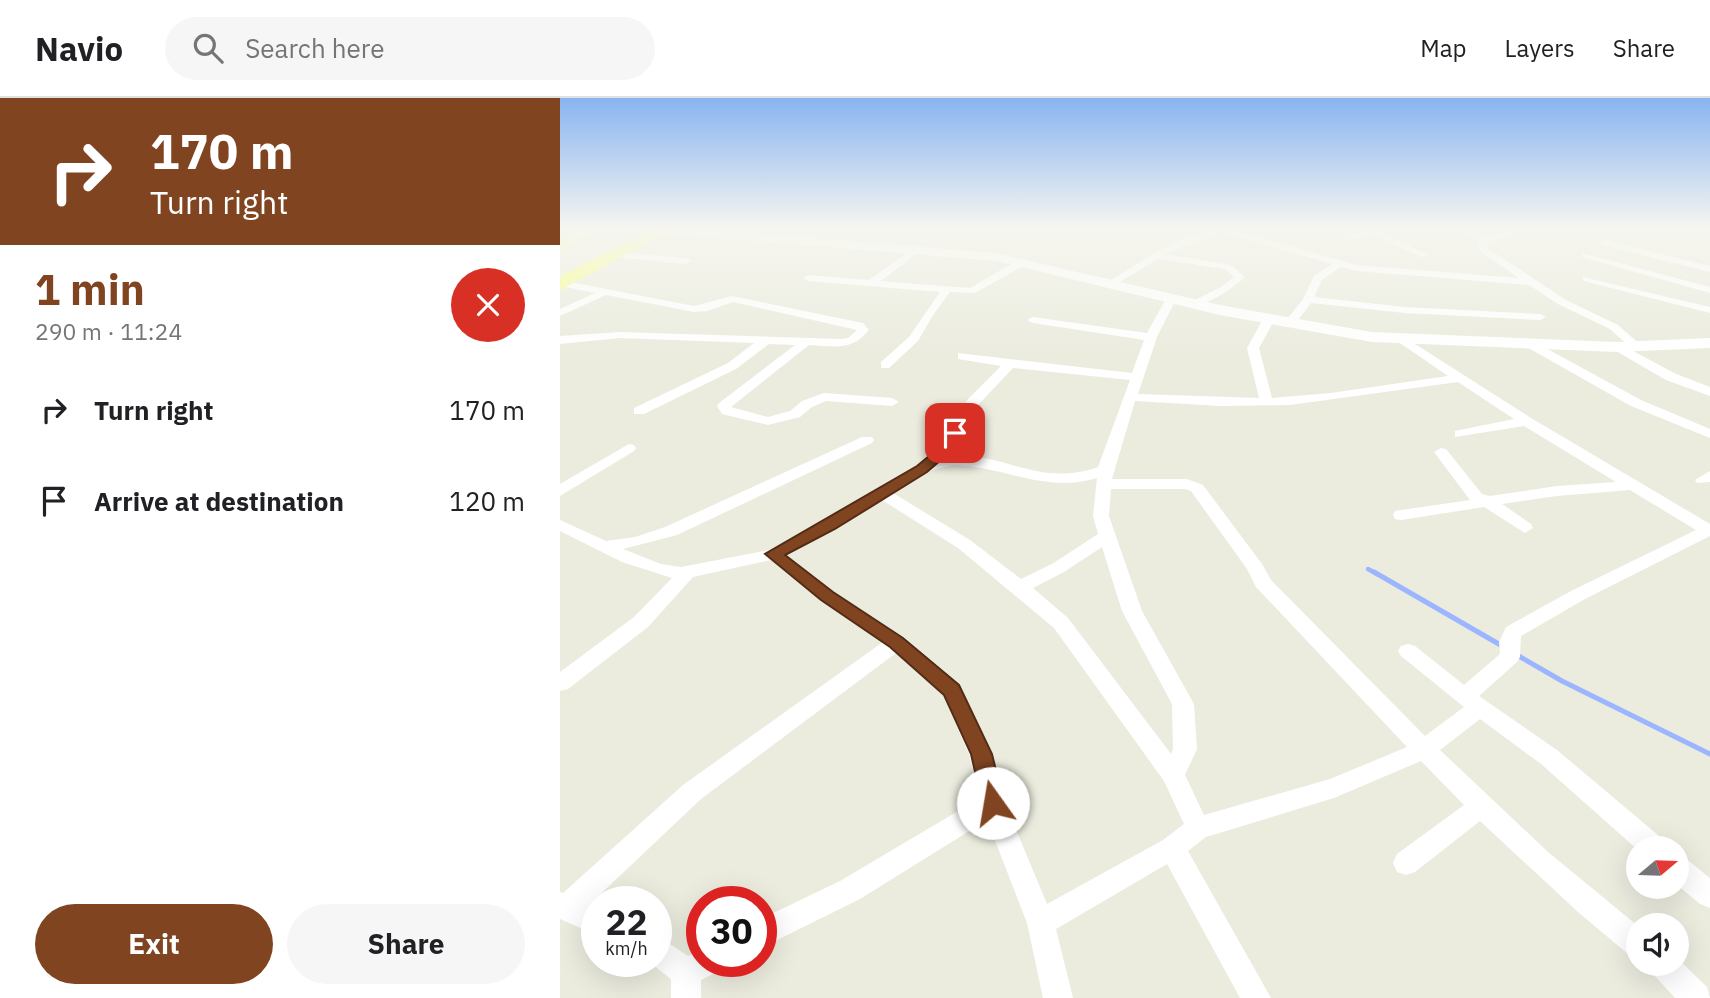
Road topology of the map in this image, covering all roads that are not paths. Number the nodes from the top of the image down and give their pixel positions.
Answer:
1 (582, 270) edge
2 (584, 270) edge
3 (889, 270) edge
4 (1005, 270) edge
5 (1052, 270) edge
6 (1134, 270) edge
7 (1232, 270) edge
8 (1330, 270) edge
9 (1381, 270) edge
10 (1513, 270) edge
11 (1639, 270) edge
12 (808, 278) dead end
13 (1587, 279) dead end
14 (561, 281) edge
15 (873, 282) junction
16 (1530, 282) junction
17 (1109, 284) junction
18 (947, 290) junction
19 (1710, 290) edge
20 (604, 292) junction
21 (1171, 299) junction
22 (1308, 300) junction
23 (1192, 304) junction
24 (1710, 310) edge
25 (560, 313) edge
26 (1540, 317) dead end
27 (1269, 319) junction
28 (1033, 320) dead end
29 (1290, 323) junction
30 (1151, 337) junction
31 (1401, 339) junction
32 (560, 340) edge
33 (765, 341) junction
34 (1529, 343) junction
35 (1710, 343) edge
36 (804, 344) junction
37 (1617, 347) junction
38 (1637, 347) junction
39 (962, 356) dead end
40 (1010, 364) junction
41 (885, 365) dead end
42 (1136, 377) junction
43 (1458, 379) junction
44 (1710, 392) edge
45 (1129, 397) junction
46 (892, 402) dead end
47 (1267, 402) junction
48 (639, 411) dead end
49 (1526, 421) junction
50 (1460, 434) dead end
51 (1710, 434) edge
52 (867, 439) dead end
53 (629, 448) dead end
54 (1441, 452) dead end
55 (949, 455) junction
56 (1105, 477) junction
57 (1634, 485) junction
58 (560, 491) edge
59 (884, 494) junction
60 (1485, 500) junction
61 (1401, 515) dead end
62 (560, 525) edge
63 (1525, 528) dead end
64 (1709, 531) edge
65 (1107, 536) junction
66 (608, 546) junction
67 (774, 554) junction
68 (689, 571) junction
69 (1020, 587) junction
70 (897, 642) junction
71 (1408, 651) dead end
72 (560, 683) edge
73 (1472, 702) junction
74 (1423, 750) junction
75 (1173, 775) junction
76 (993, 803) junction
77 (1480, 807) junction
78 (1199, 828) junction
79 (1641, 836) edge
80 (1172, 848) junction
81 (1406, 863) dead end
82 (1689, 878) edge
83 (1710, 895) edge
84 (564, 906) edge
85 (581, 914) edge
86 (1041, 923) junction
87 (777, 926) edge
88 (1626, 935) edge
89 (672, 960) edge
90 (686, 971) edge
91 (1675, 976) edge
92 (1058, 998) edge
93 (1256, 998) edge
94 (1696, 998) edge

1 - 14 highway
2 - 14 highway
3 - 15 street
4 - 18 street
5 - 17 street
6 - 17 street
7 - 23 street
8 - 22 street
9 - 16 street
10 - 16 street
11 - 19 street
12 - 15 street
13 - 24 street
14 - 20 street
15 - 18 street
16 - 38 street
17 - 21 street
18 - 41 street
20 - 25 street
20 - 36 street
21 - 23 street
21 - 30 street
22 - 26 street
22 - 29 street
23 - 27 street
27 - 29 street
27 - 47 street
28 - 30 street
29 - 31 street
30 - 42 street
31 - 34 street
31 - 43 street
32 - 33 street
33 - 36 street
33 - 48 street
34 - 37 street
34 - 51 street
35 - 38 street
36 - 46 street
37 - 38 street
37 - 44 street
39 - 40 street
40 - 42 street
40 - 55 street
42 - 45 street
43 - 47 street
43 - 49 street
45 - 47 street
45 - 56 street
49 - 50 street
49 - 57 street
52 - 66 street
53 - 58 street
54 - 60 street
55 - 56 street
55 - 59 street
56 - 65 street
56 - 74 street
57 - 60 street
57 - 64 street
59 - 67 street
59 - 69 street
60 - 61 street
60 - 63 street
62 - 66 street
64 - 73 street
65 - 69 street
65 - 75 street
66 - 68 street
67 - 68 street
67 - 70 street
68 - 72 street
69 - 75 street
70 - 76 street
70 - 84 street
71 - 73 street
73 - 74 street
73 - 79 street
74 - 77 street
74 - 78 street
75 - 78 street
76 - 86 street
76 - 87 street
77 - 81 street
77 - 88 street
78 - 80 street
80 - 86 street
80 - 93 street
82 - 83 street
84 - 85 street
86 - 92 street
89 - 90 street
91 - 94 street

